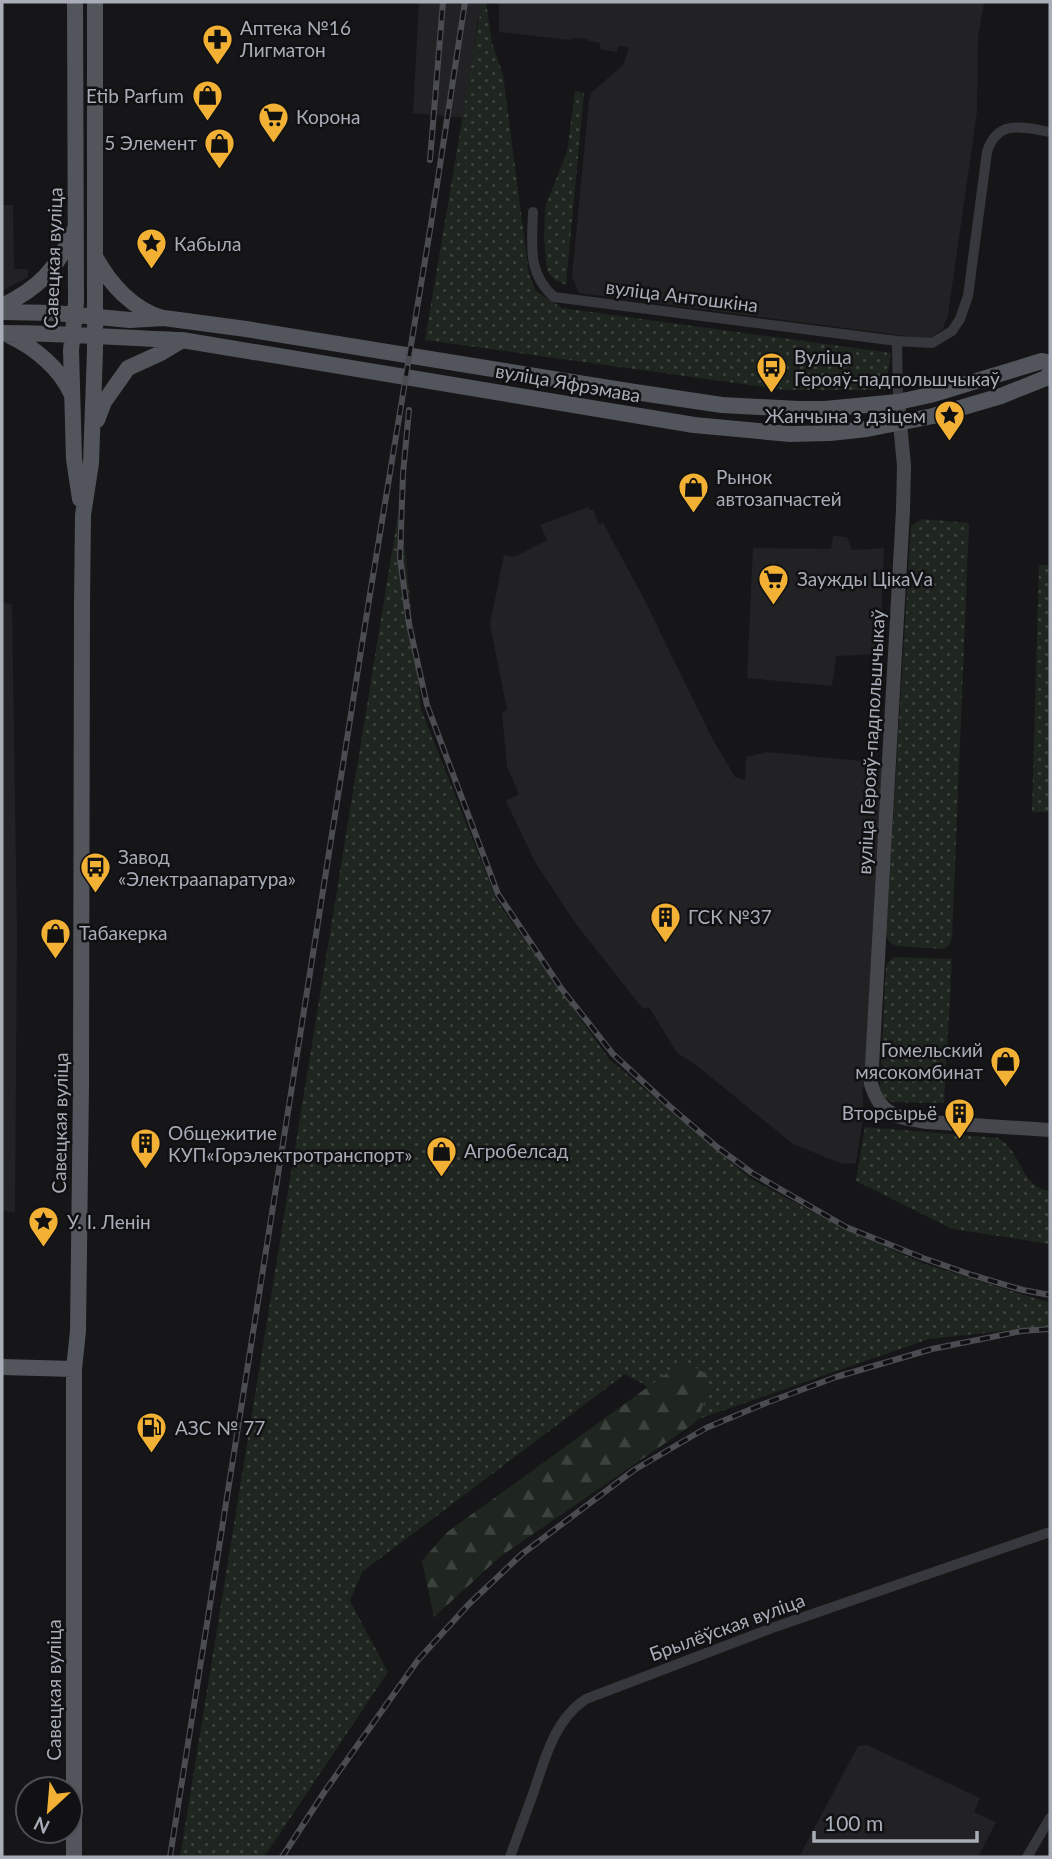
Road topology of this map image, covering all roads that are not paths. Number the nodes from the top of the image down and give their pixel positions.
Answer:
1 (75, 2) edge
2 (95, 2) edge
3 (1050, 132) edge
4 (533, 212) dead end
5 (77, 223) junction
6 (96, 258) junction
7 (2, 306) edge
8 (2, 312) edge
9 (75, 315) junction
10 (96, 317) junction
11 (164, 318) junction
12 (2, 333) edge
13 (72, 335) junction
14 (95, 337) junction
15 (182, 340) junction
16 (897, 341) junction
17 (334, 344) junction
18 (1050, 363) edge
19 (331, 364) junction
20 (1050, 373) edge
21 (72, 396) junction
22 (898, 402) junction
23 (901, 422) junction
24 (92, 439) junction
25 (83, 515) junction
26 (1050, 1130) edge
27 (2, 1367) edge
28 (74, 1369) junction
29 (1050, 1532) edge
30 (1050, 1818) edge
31 (74, 1857) edge
32 (510, 1857) edge
33 (1027, 1857) edge

1 - 5 main road, Савецкая вуліца
2 - 6 main road, Савецкая вуліца
3 - 16 street, вуліца Антошкіна
4 - 16 street, вуліца Антошкіна
5 - 7 main road
5 - 9 main road, Савецкая вуліца
6 - 10 main road, Савецкая вуліца
6 - 11 main road
8 - 9 main road, вуліца Яфрэмава
9 - 10 main road, вуліца Яфрэмава
9 - 13 main road, Савецкая вуліца
10 - 11 main road, вуліца Яфрэмава
10 - 14 main road, Савецкая вуліца
11 - 17 main road, вуліца Яфрэмава
12 - 13 main road, вуліца Яфрэмава
12 - 21 main road
13 - 14 main road, вуліца Яфрэмава
13 - 21 main road, Савецкая вуліца
14 - 15 main road, вуліца Яфрэмава
14 - 24 main road, Савецкая вуліца
15 - 19 main road, вуліца Яфрэмава
15 - 24 main road
16 - 22 street
17 - 19 main road
17 - 22 main road, вуліца Яфрэмава
18 - 22 main road, вуліца Яфрэмава
19 - 23 main road, вуліца Яфрэмава
20 - 23 main road, вуліца Яфрэмава
21 - 25 main road, Савецкая вуліца
22 - 23 street, вуліца Герояў-падпольшчыкаў
23 - 26 street, вуліца Герояў-падпольшчыкаў
24 - 25 main road, Савецкая вуліца
25 - 28 main road, Савецкая вуліца
27 - 28 main road
28 - 31 main road, Савецкая вуліца
29 - 32 street, Брылёўская вуліца
30 - 33 street

